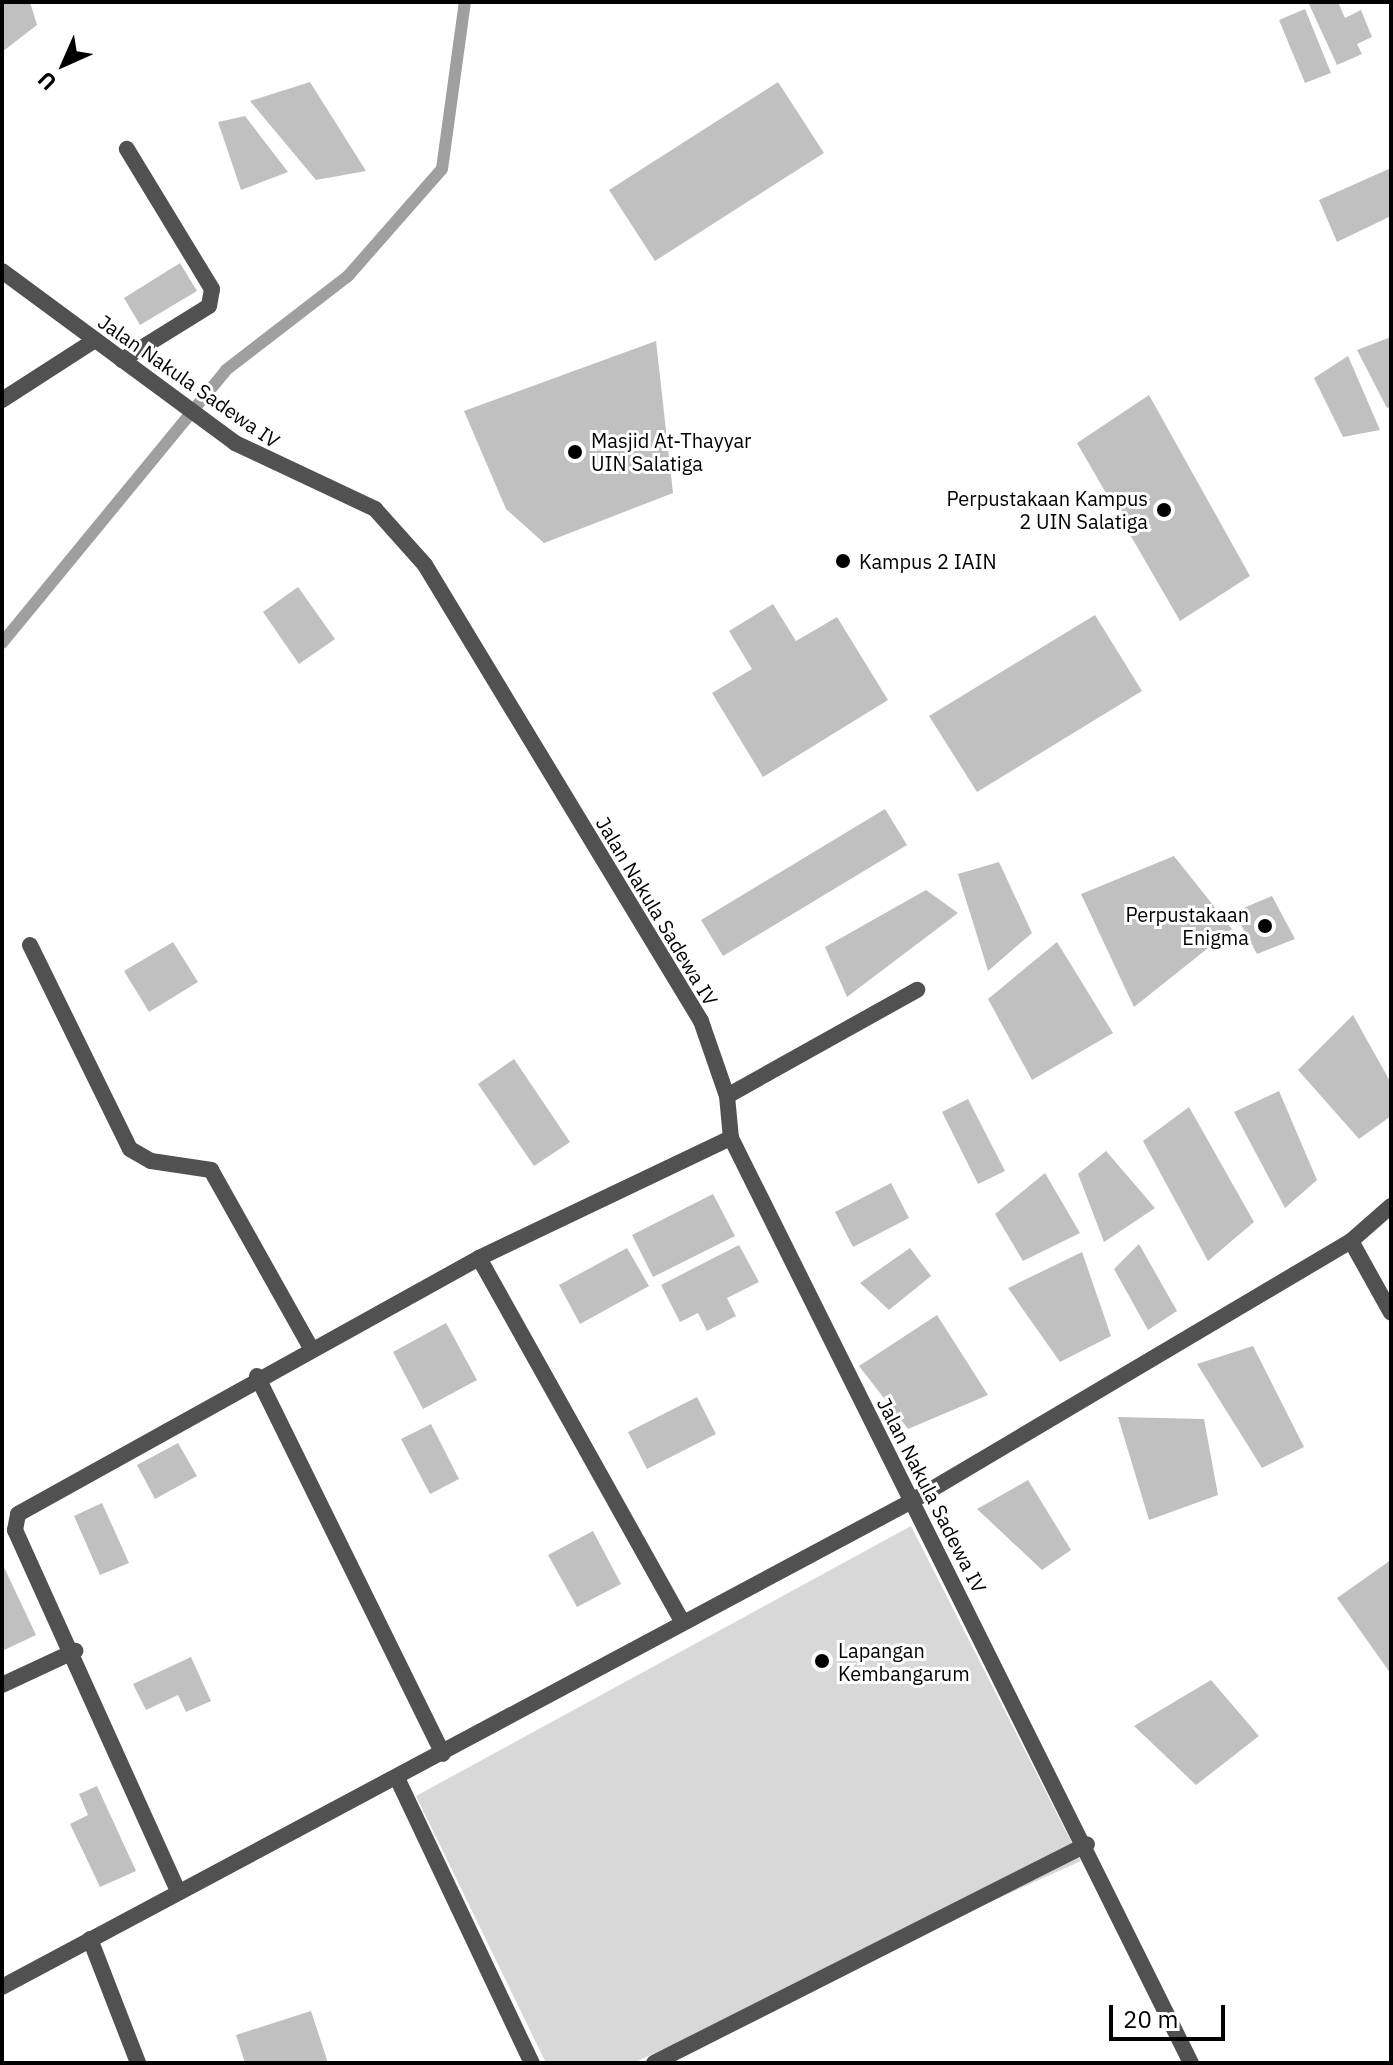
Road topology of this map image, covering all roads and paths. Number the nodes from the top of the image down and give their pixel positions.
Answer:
1 (127, 149) dead end
2 (2, 271) edge
3 (95, 340) junction
4 (122, 360) junction
5 (2, 400) edge
6 (30, 945) dead end
7 (917, 990) dead end
8 (727, 1096) junction
9 (731, 1138) junction
10 (1391, 1206) edge
11 (1351, 1241) junction
12 (479, 1258) junction
13 (1391, 1313) edge
14 (311, 1348) junction
15 (257, 1376) junction
16 (912, 1501) junction
17 (8, 1522) edge
18 (681, 1619) junction
19 (75, 1651) junction
20 (2, 1685) edge
21 (443, 1754) junction
22 (398, 1780) junction
23 (1087, 1844) junction
24 (178, 1891) junction
25 (90, 1939) junction
26 (2, 1987) edge
27 (1189, 2062) edge
28 (138, 2063) edge
29 (532, 2063) edge
30 (654, 2063) edge

1 - 4 street
2 - 3 street, Jalan Nakula Sadewa IV
3 - 4 street, Jalan Nakula Sadewa IV
3 - 5 street
4 - 8 street, Jalan Nakula Sadewa IV
6 - 14 street
7 - 8 street
8 - 9 street, Jalan Nakula Sadewa IV
9 - 12 street
9 - 16 street, Jalan Nakula Sadewa IV
10 - 11 street
11 - 13 street
11 - 16 street
12 - 14 street
12 - 18 street
14 - 15 street
15 - 17 street
15 - 21 street
16 - 18 street
16 - 23 street, Jalan Nakula Sadewa IV
17 - 19 street
18 - 21 street
19 - 20 street
19 - 24 street
21 - 22 street
22 - 24 street
22 - 29 street
23 - 27 street, Jalan Nakula Sadewa IV
23 - 30 street
24 - 25 street
25 - 26 street
25 - 28 street

